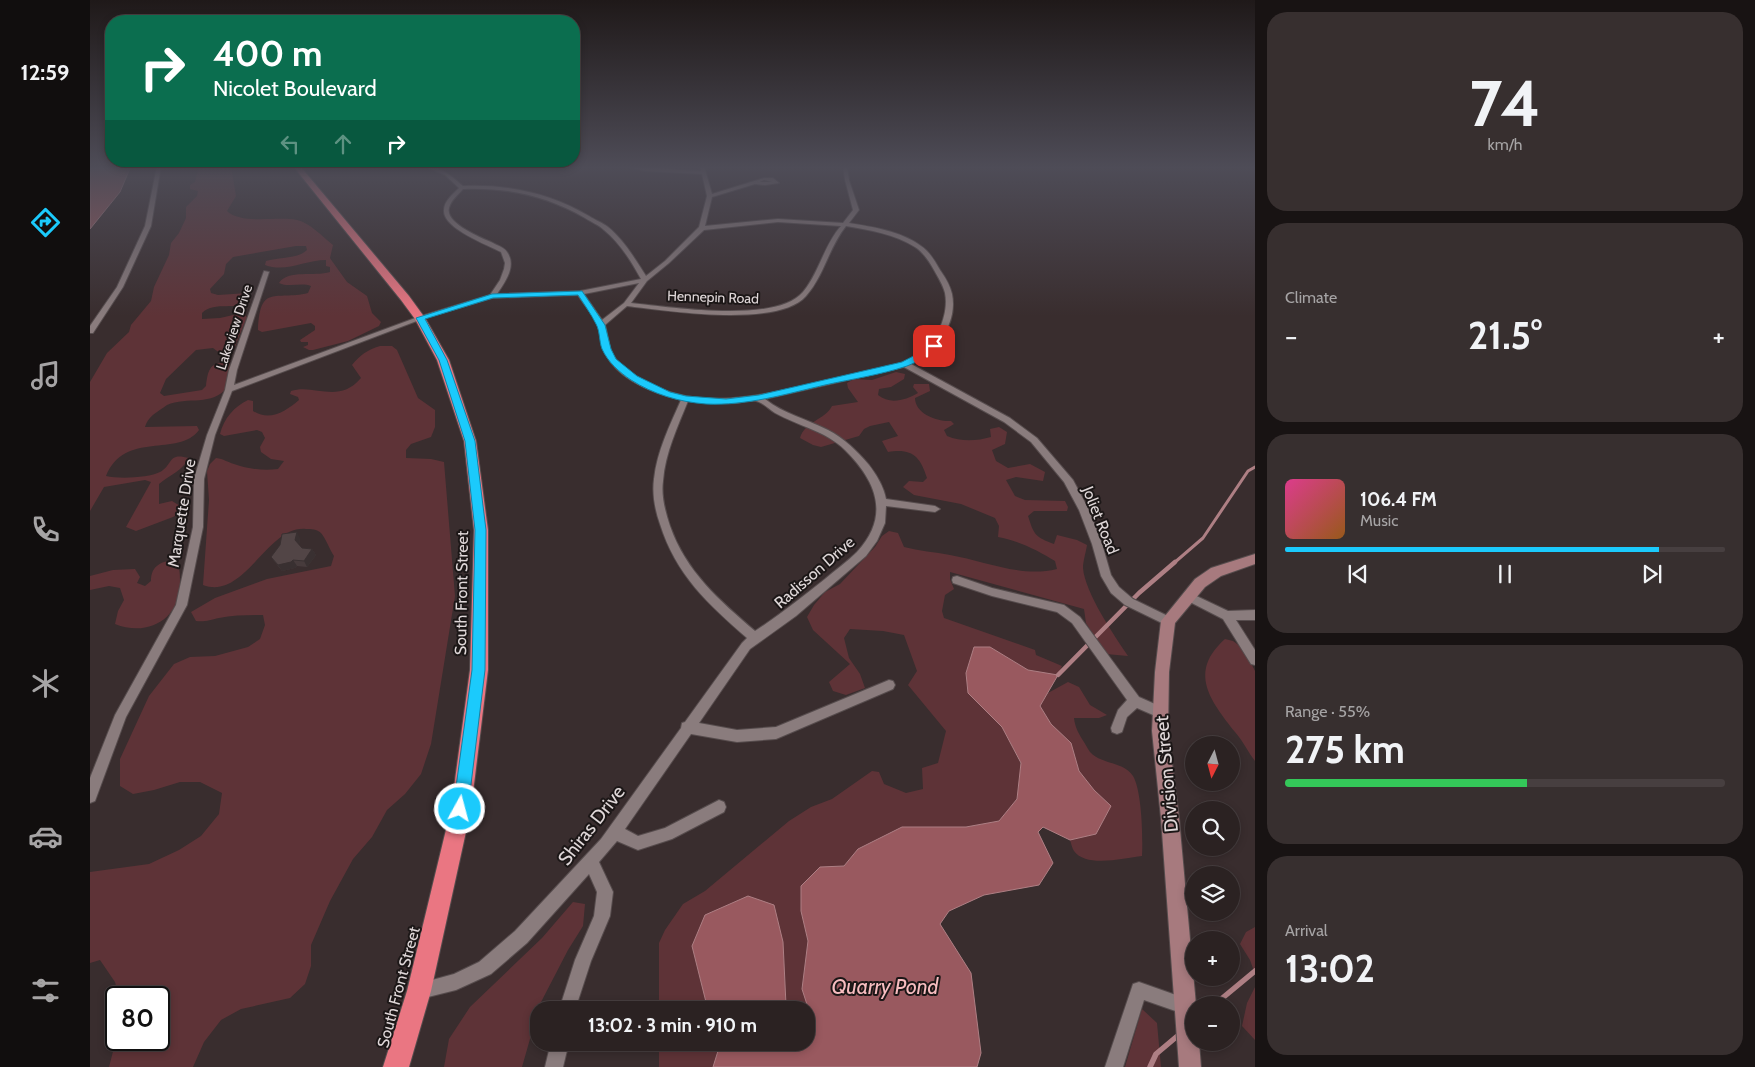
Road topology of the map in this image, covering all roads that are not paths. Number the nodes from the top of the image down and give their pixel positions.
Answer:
1 (150, 216) edge
2 (338, 216) edge
3 (448, 216) edge
4 (583, 216) edge
5 (705, 216) edge
6 (852, 216) edge
7 (844, 225) junction
8 (702, 228) junction
9 (266, 272) dead end
10 (645, 280) junction
11 (580, 292) junction
12 (492, 296) junction
13 (626, 304) junction
14 (420, 318) junction
15 (601, 325) junction
16 (90, 331) edge
17 (905, 364) junction
18 (228, 390) junction
19 (759, 398) junction
20 (685, 399) junction
21 (881, 502) junction
22 (935, 509) dead end
23 (1255, 560) edge
24 (957, 580) dead end
25 (1188, 596) junction
26 (1255, 615) edge
27 (1226, 616) junction
28 (1168, 621) junction
29 (754, 637) junction
30 (1255, 660) edge
31 (889, 685) dead end
32 (1135, 701) junction
33 (1160, 712) junction
34 (687, 727) junction
35 (1117, 728) dead end
36 (90, 796) edge
37 (719, 807) dead end
38 (615, 832) junction
39 (591, 861) junction
40 (419, 991) junction
41 (570, 1001) edge
42 (1184, 1006) junction
43 (558, 1051) edge
44 (1192, 1066) edge
45 (396, 1067) edge
46 (554, 1067) edge
47 (1114, 1067) edge

1 - 16 street
2 - 14 highway, South Front Street
3 - 12 street
4 - 10 street
5 - 8 street
6 - 7 street, Hennepin Road
7 - 8 street
7 - 13 street, Hennepin Road
7 - 17 street
8 - 10 street
9 - 18 street, Lakeview Drive
10 - 11 street
10 - 13 street
11 - 12 street
11 - 15 street
12 - 14 street
13 - 15 street
14 - 18 street
14 - 40 highway, South Front Street
15 - 20 street
17 - 19 street
17 - 28 street, Joliet Road
18 - 36 street, Marquette Drive
19 - 20 street
19 - 21 street, Radisson Drive
20 - 29 street
21 - 22 street
21 - 29 street, Radisson Drive
23 - 25 street
24 - 32 street
25 - 27 street
25 - 28 street
26 - 27 street
27 - 30 street
28 - 33 street, Division Street
29 - 34 street, Shiras Drive
31 - 34 street
32 - 33 street
32 - 35 street
33 - 42 street, Division Street
34 - 38 street, Shiras Drive
37 - 38 street
38 - 39 street, Shiras Drive
39 - 40 street, Shiras Drive
39 - 41 street
40 - 45 highway, South Front Street
42 - 44 street, Division Street
42 - 47 street
43 - 46 street

